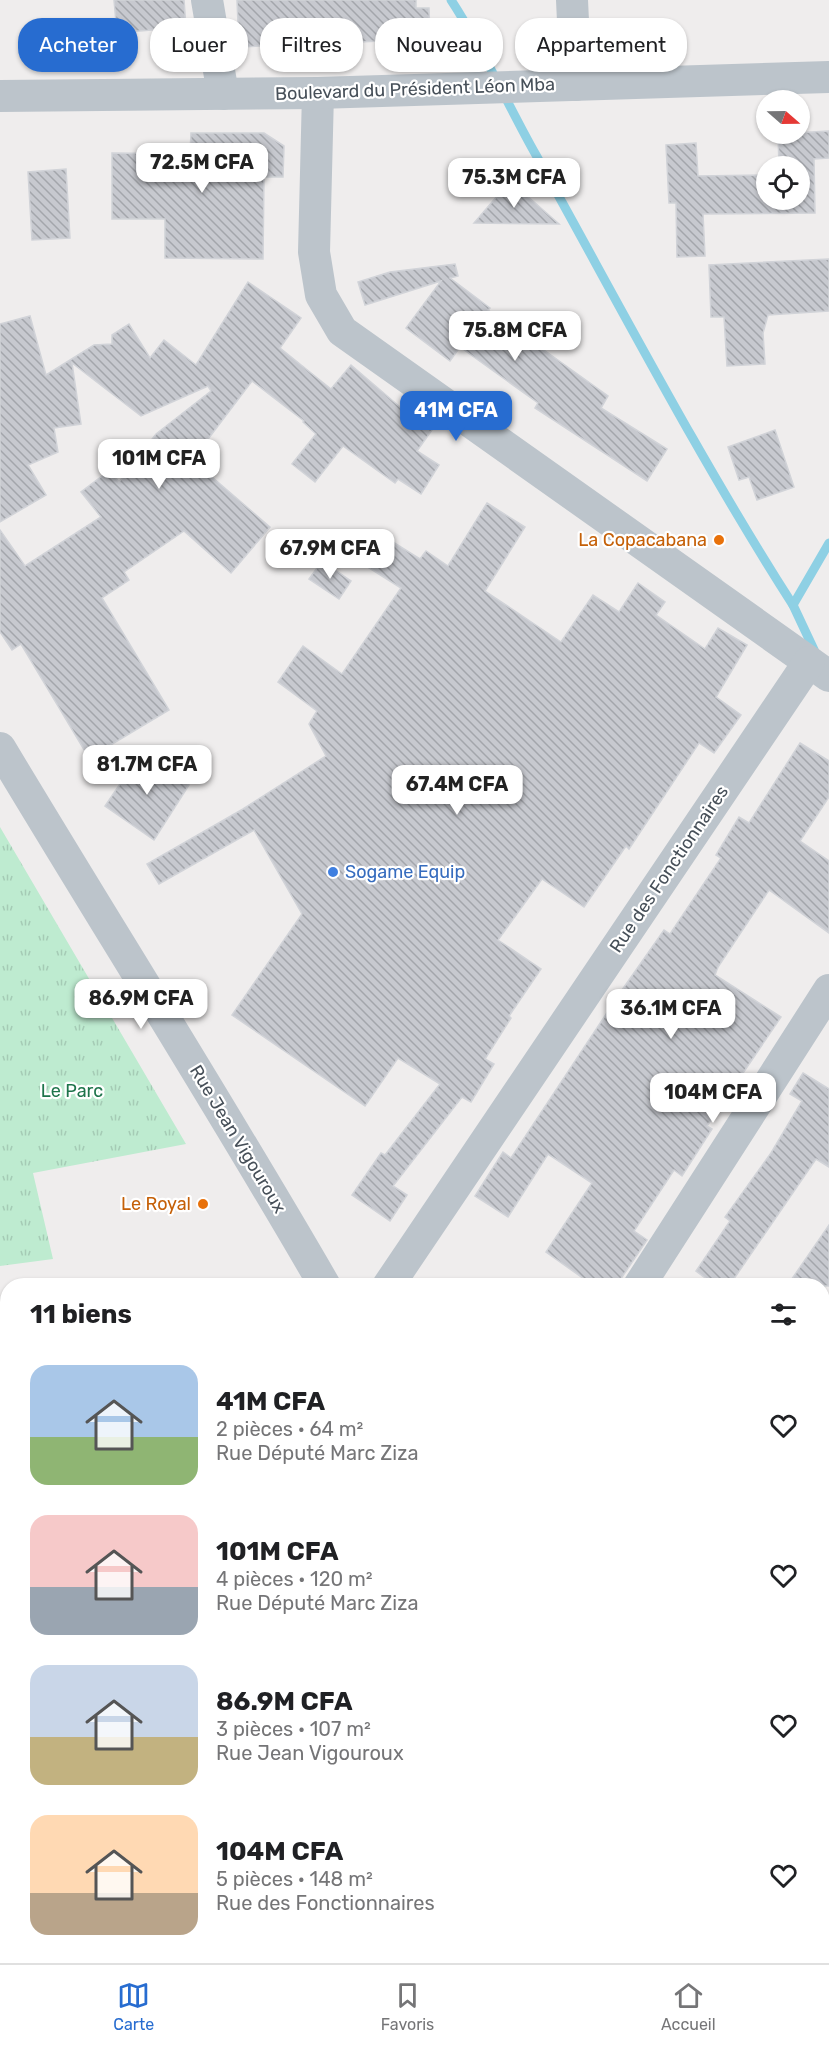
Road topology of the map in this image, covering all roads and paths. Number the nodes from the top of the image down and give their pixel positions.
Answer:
1 (207, 0) edge
2 (572, 0) edge
3 (829, 77) edge
4 (576, 85) junction
5 (318, 93) junction
6 (223, 94) junction
7 (0, 96) edge
8 (818, 669) edge
9 (0, 748) edge
10 (829, 990) edge
11 (320, 1278) edge
12 (394, 1278) edge
13 (644, 1278) edge

1 - 6 street
2 - 4 street
3 - 4 street, Boulevard du Président Léon Mba
4 - 5 street, Boulevard du Président Léon Mba
5 - 6 street, Boulevard du Président Léon Mba
5 - 8 street
6 - 7 street, Boulevard du Président Léon Mba
8 - 12 street, Rue des Fonctionnaires
9 - 11 street, Rue Jean Vigouroux
10 - 13 street

